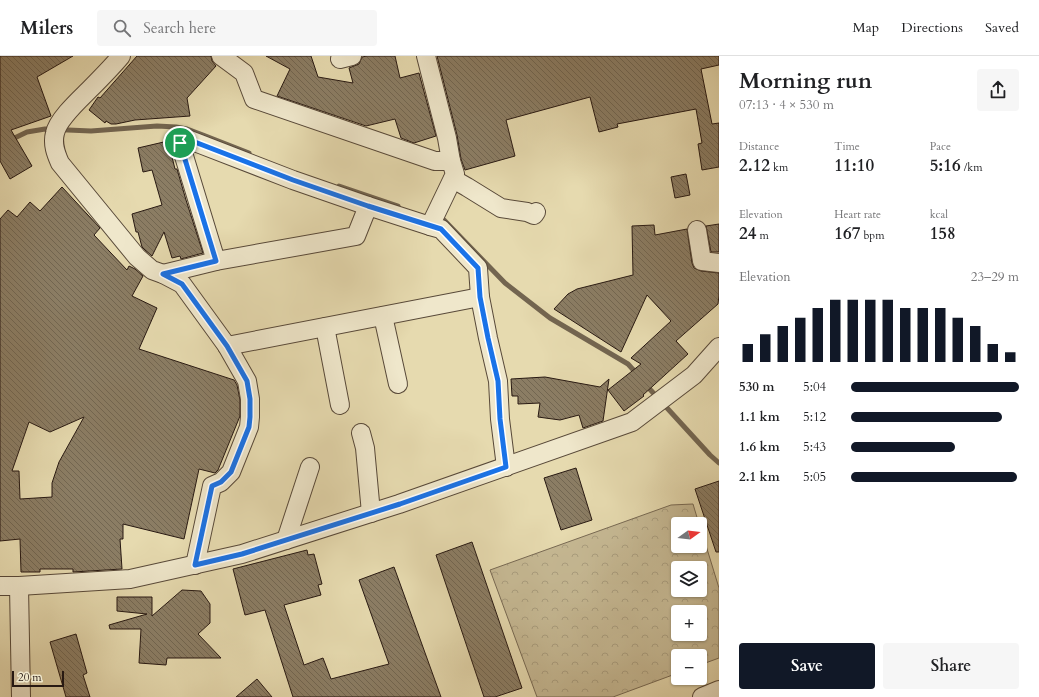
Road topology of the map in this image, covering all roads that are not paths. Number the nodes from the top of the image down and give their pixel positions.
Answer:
1 (121, 56) edge
2 (221, 56) edge
3 (426, 56) edge
4 (452, 161) junction
5 (453, 179) junction
6 (368, 206) junction
7 (536, 212) dead end
8 (430, 226) junction
9 (697, 230) dead end
10 (216, 261) junction
11 (719, 263) edge
12 (163, 274) junction
13 (480, 297) junction
14 (383, 316) junction
15 (325, 327) junction
16 (227, 346) junction
17 (719, 347) edge
18 (398, 384) dead end
19 (340, 405) dead end
20 (361, 433) dead end
21 (310, 467) dead end
22 (506, 467) junction
23 (371, 514) junction
24 (286, 540) junction
25 (195, 565) junction
26 (0, 586) edge
27 (19, 586) junction
28 (719, 690) edge
29 (21, 697) edge
30 (702, 697) edge

1 - 12 street
2 - 4 street
3 - 4 street
4 - 5 street
5 - 7 street
5 - 8 street
6 - 8 street
6 - 10 street
6 - 10 street
8 - 13 street
9 - 11 street
10 - 12 street
12 - 16 street
13 - 14 street
13 - 22 street
14 - 15 street
14 - 18 street
15 - 16 street
15 - 19 street
16 - 25 street
17 - 22 street
20 - 23 street
21 - 24 street
22 - 23 street
23 - 24 street
24 - 25 street
25 - 27 street
26 - 27 street
27 - 29 street
28 - 30 street

